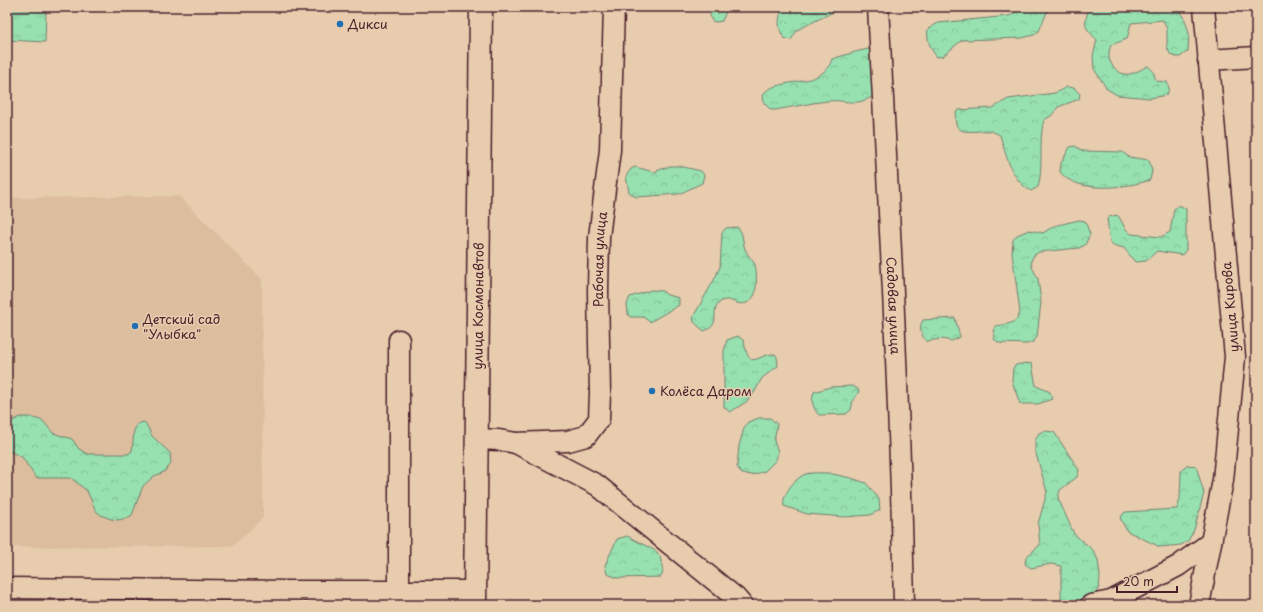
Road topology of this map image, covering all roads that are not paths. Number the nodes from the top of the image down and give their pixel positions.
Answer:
1 (481, 7) edge
2 (614, 7) edge
3 (878, 7) edge
4 (1204, 7) edge
5 (1256, 57) edge
6 (1208, 60) junction
7 (399, 340) dead end
8 (477, 439) junction
9 (516, 443) junction
10 (1211, 542) junction
11 (7, 588) edge
12 (399, 598) edge
13 (475, 598) edge
14 (742, 605) edge
15 (904, 605) edge
16 (1091, 605) edge
17 (1199, 605) edge

1 - 8 main road, улица Космонавтов
2 - 9 street, Рабочая улица
3 - 15 street, Садовая улица
4 - 6 street, улица Кирова
5 - 6 street
6 - 10 street, улица Кирова
7 - 12 street
8 - 9 street
8 - 13 main road, улица Космонавтов
9 - 14 street
10 - 16 street
10 - 17 street, улица Кирова
11 - 12 street
12 - 13 street

